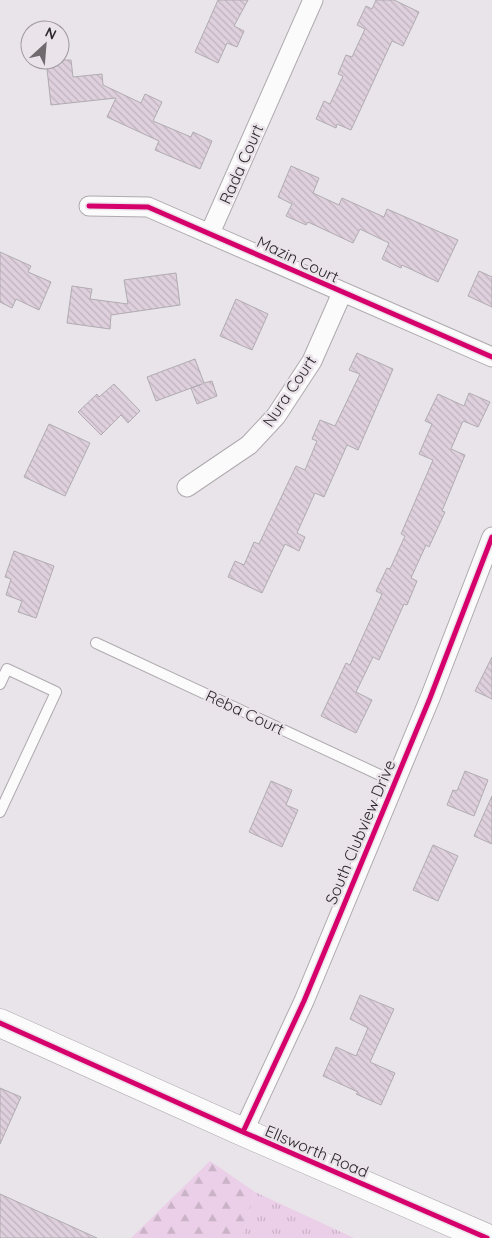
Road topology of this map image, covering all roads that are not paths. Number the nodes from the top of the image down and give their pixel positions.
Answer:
1 (313, 0) edge
2 (89, 206) dead end
3 (210, 233) junction
4 (342, 293) junction
5 (492, 357) edge
6 (187, 487) dead end
7 (492, 537) edge
8 (96, 643) dead end
9 (0, 684) edge
10 (395, 782) junction
11 (0, 812) edge
12 (0, 1023) edge
13 (242, 1132) junction
14 (487, 1238) edge

1 - 3 street, Rada Court
2 - 3 street, Mazin Court
3 - 4 street, Mazin Court
4 - 5 street, Mazin Court
4 - 6 street, Nura Court
7 - 10 street, South Clubview Drive
8 - 10 lane, Reba Court
9 - 11 lane
10 - 13 street, South Clubview Drive
12 - 13 main road, Ellsworth Road
13 - 14 main road, Ellsworth Road

